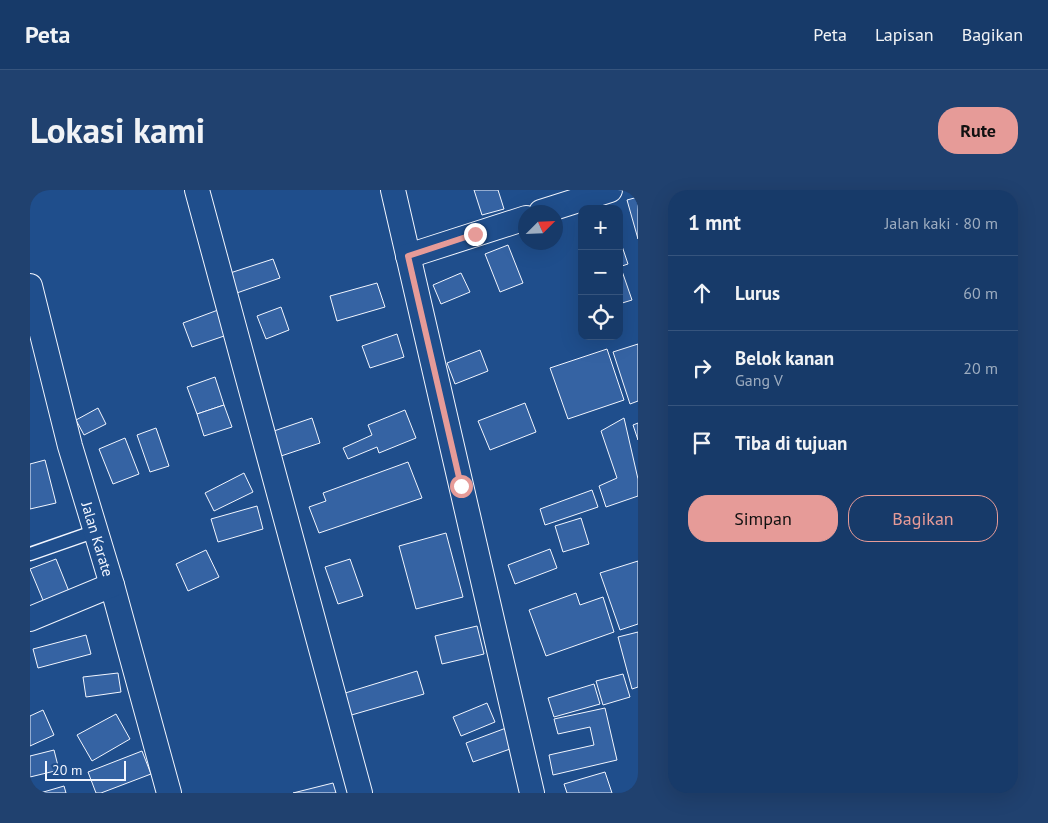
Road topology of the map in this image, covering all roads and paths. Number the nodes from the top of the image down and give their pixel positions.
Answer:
1 (197, 190) edge
2 (393, 190) edge
3 (610, 190) edge
4 (563, 205) edge
5 (518, 221) edge
6 (408, 256) junction
7 (30, 286) edge
8 (96, 531) junction
9 (30, 554) edge
10 (112, 585) junction
11 (30, 619) edge
12 (169, 793) edge
13 (360, 793) edge
14 (532, 793) edge

1 - 13 street
2 - 6 street
3 - 4 street
5 - 6 street
6 - 14 street
7 - 8 street, Jalan Karate
8 - 9 lane
8 - 10 street, Jalan Karate
10 - 11 street
10 - 12 street, Jalan Karate

